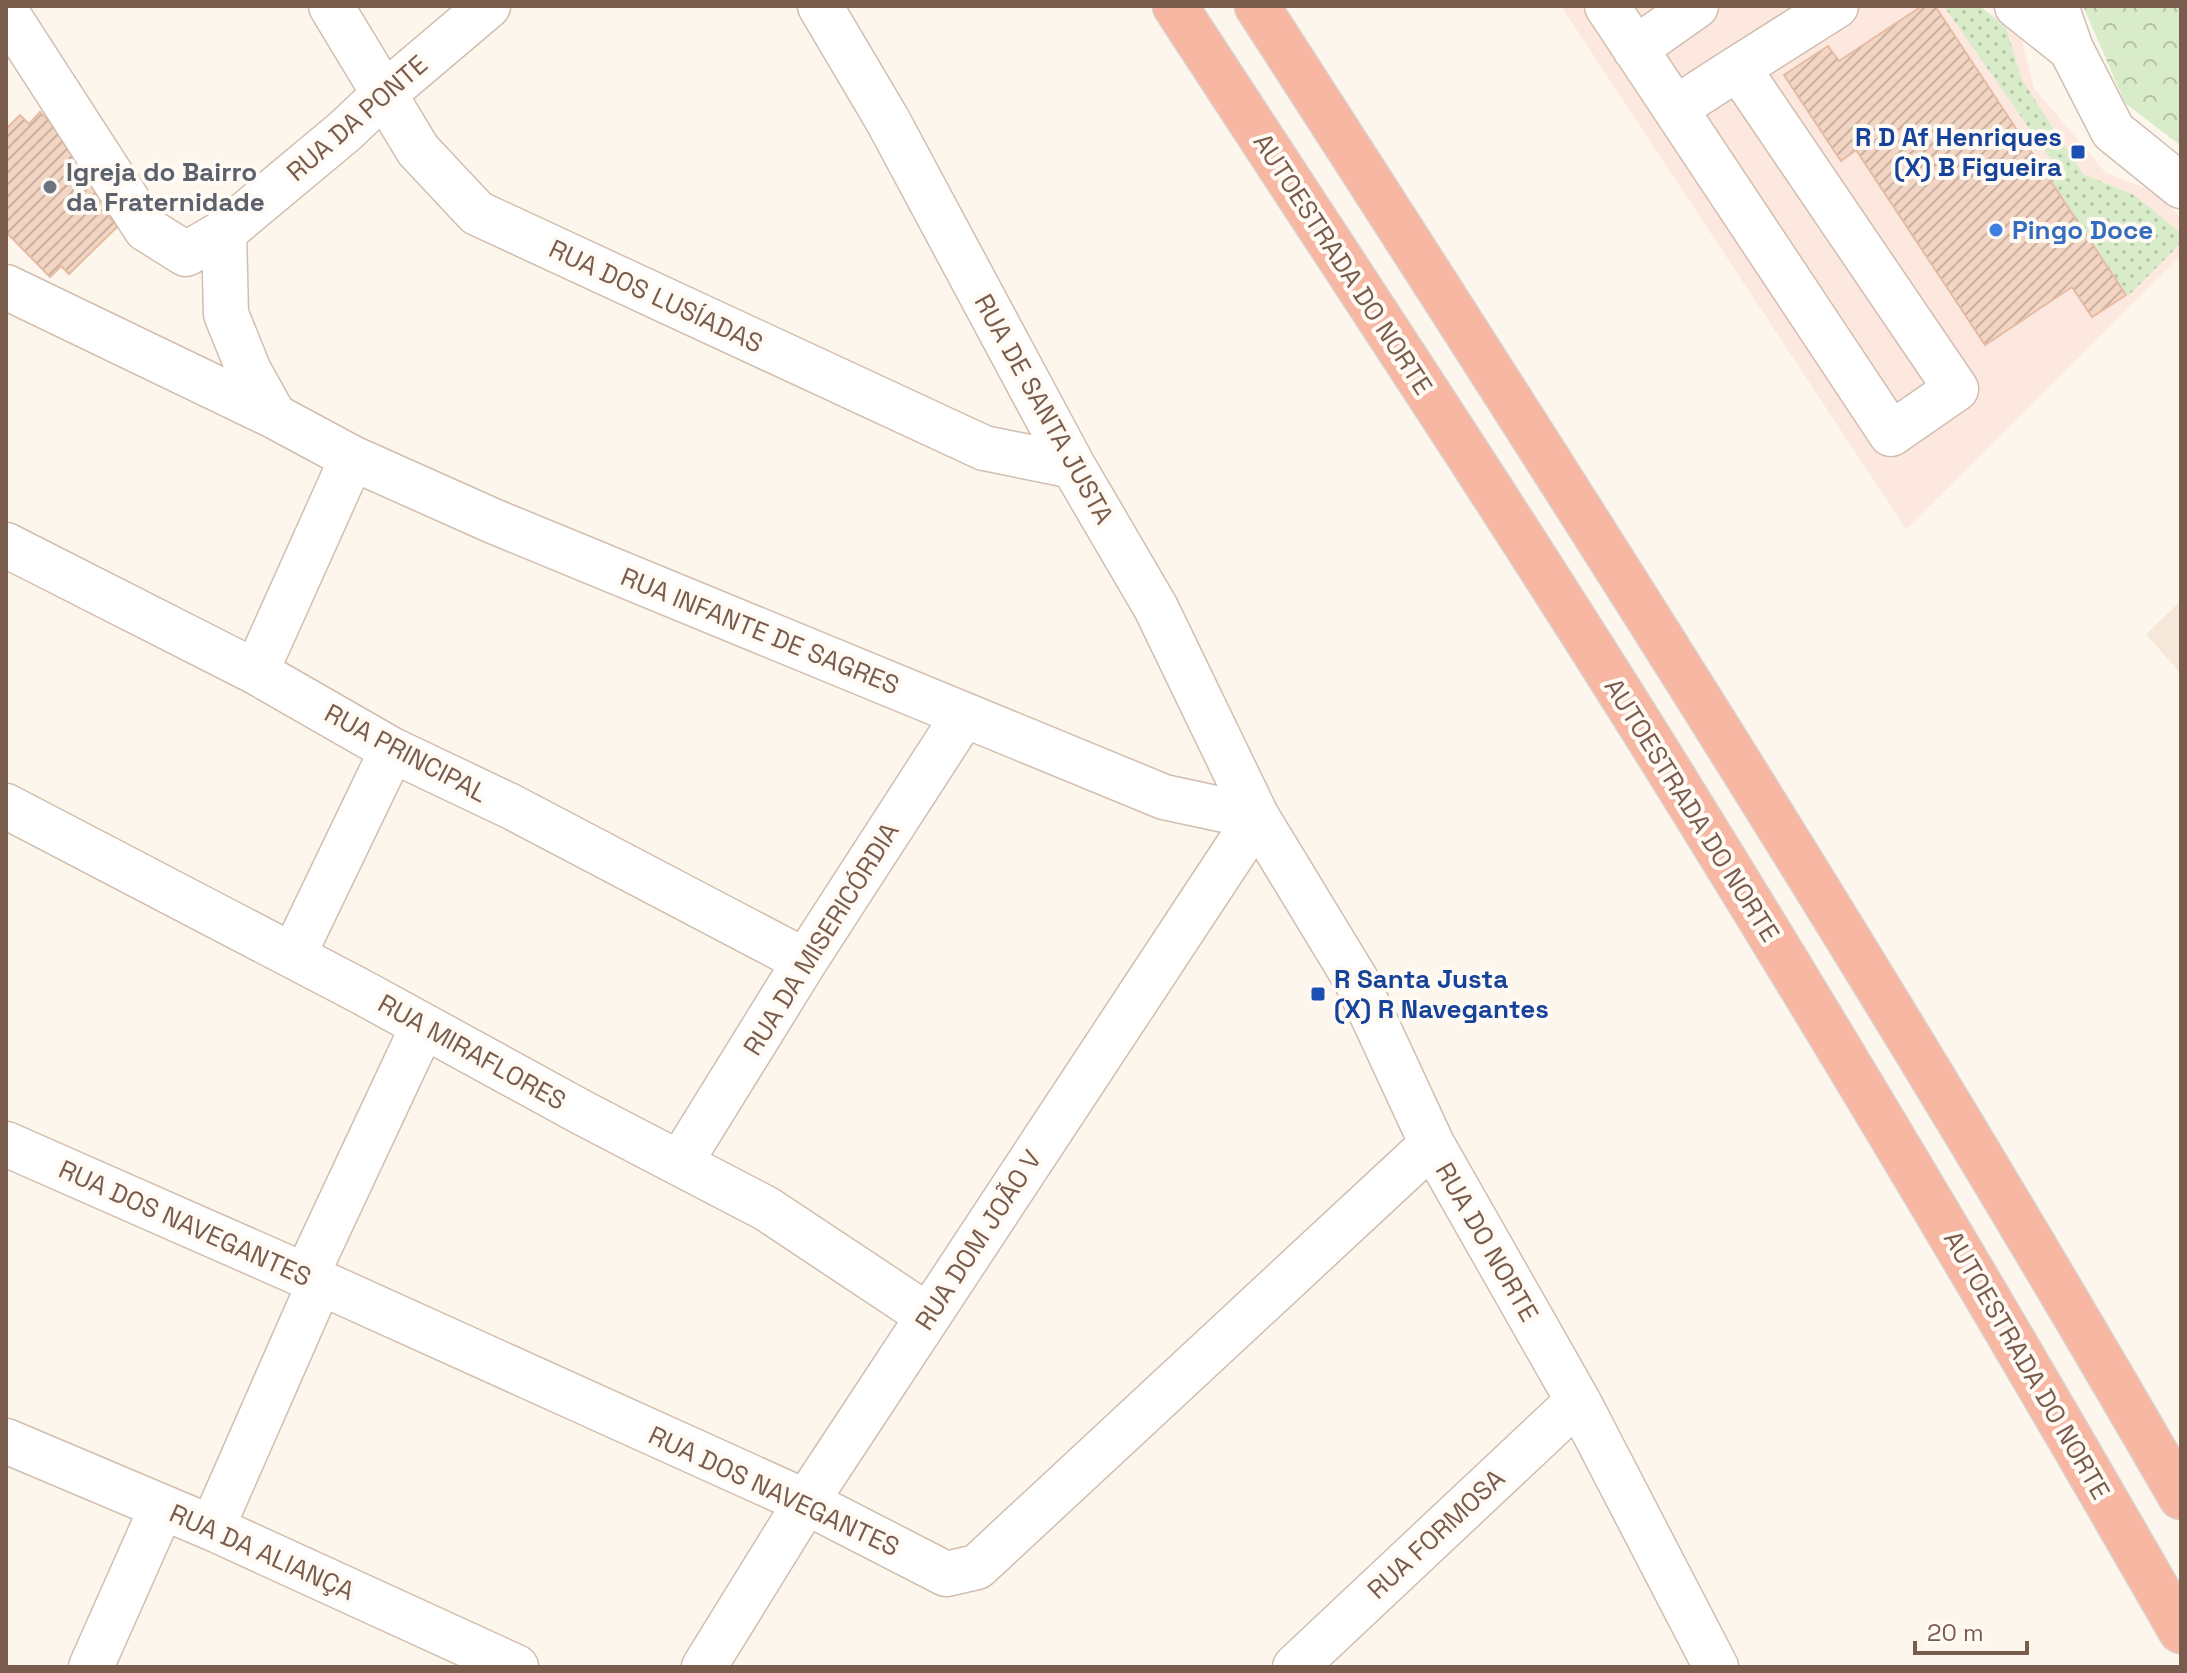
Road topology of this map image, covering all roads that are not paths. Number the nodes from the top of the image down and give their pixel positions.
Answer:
1 (331, 6) edge
2 (488, 6) edge
3 (820, 6) edge
4 (1175, 6) edge
5 (1257, 6) edge
6 (1607, 6) edge
7 (1696, 6) edge
8 (2017, 6) edge
9 (2056, 6) edge
10 (1835, 7) edge
11 (6, 12) edge
12 (1635, 49) junction
13 (2071, 49) junction
14 (1738, 68) junction
15 (383, 95) junction
16 (1676, 108) junction
17 (2181, 186) edge
18 (224, 232) junction
19 (6, 287) edge
20 (274, 416) junction
21 (352, 458) junction
22 (1073, 466) junction
23 (6, 545) edge
24 (256, 672) junction
25 (964, 715) junction
26 (392, 750) junction
27 (6, 806) edge
28 (1257, 817) junction
29 (293, 956) junction
30 (805, 961) junction
31 (423, 1026) junction
32 (6, 1144) edge
33 (1432, 1144) junction
34 (680, 1163) junction
35 (313, 1279) junction
36 (928, 1316) junction
37 (1578, 1401) junction
38 (6, 1441) edge
39 (2181, 1497) edge
40 (806, 1502) junction
41 (162, 1507) junction
42 (212, 1528) junction
43 (2181, 1631) edge
44 (91, 1667) edge
45 (516, 1667) edge
46 (704, 1667) edge
47 (1295, 1667) edge
48 (1716, 1667) edge

1 - 15 street, RUA DOS LUSÍADAS
2 - 15 street, RUA DA PONTE
3 - 22 street, RUA DE SANTA JUSTA
4 - 43 highway, AUTOESTRADA DO NORTE
5 - 39 highway
6 - 12 street
7 - 12 street
8 - 13 street
9 - 13 street
10 - 14 street
11 - 18 street, RUA DA PONTE
12 - 16 street
13 - 17 street
14 - 16 street
14 - 16 street
15 - 18 street, RUA DA PONTE
15 - 22 street, RUA DOS LUSÍADAS
18 - 20 street
19 - 20 street, RUA INFANTE DE SAGRES
20 - 21 street, RUA INFANTE DE SAGRES
21 - 24 street
21 - 25 street, RUA INFANTE DE SAGRES
22 - 28 street, RUA DE SANTA JUSTA
23 - 24 street, RUA PRINCIPAL
24 - 26 street, RUA PRINCIPAL
25 - 28 street, RUA INFANTE DE SAGRES
25 - 30 street, RUA DA MISERICÓRDIA
26 - 29 street
26 - 30 street, RUA PRINCIPAL
27 - 29 street, RUA MIRAFLORES
28 - 33 street, RUA DO NORTE
28 - 36 street, RUA DOM JOÃO V
29 - 31 street, RUA MIRAFLORES
30 - 34 street, RUA DA MISERICÓRDIA
31 - 34 street, RUA MIRAFLORES
31 - 35 street
32 - 35 street, RUA DOS NAVEGANTES
33 - 37 street, RUA DO NORTE
33 - 40 street, RUA DOS NAVEGANTES
34 - 36 street, RUA MIRAFLORES
35 - 40 street, RUA DOS NAVEGANTES
35 - 42 street
36 - 40 street, RUA DOM JOÃO V
37 - 47 street, RUA FORMOSA
37 - 48 street, RUA DO NORTE
38 - 41 street, RUA DA ALIANÇA
40 - 46 street, RUA DOM JOÃO V
41 - 42 street, RUA DA ALIANÇA
41 - 44 street
42 - 45 street, RUA DA ALIANÇA

